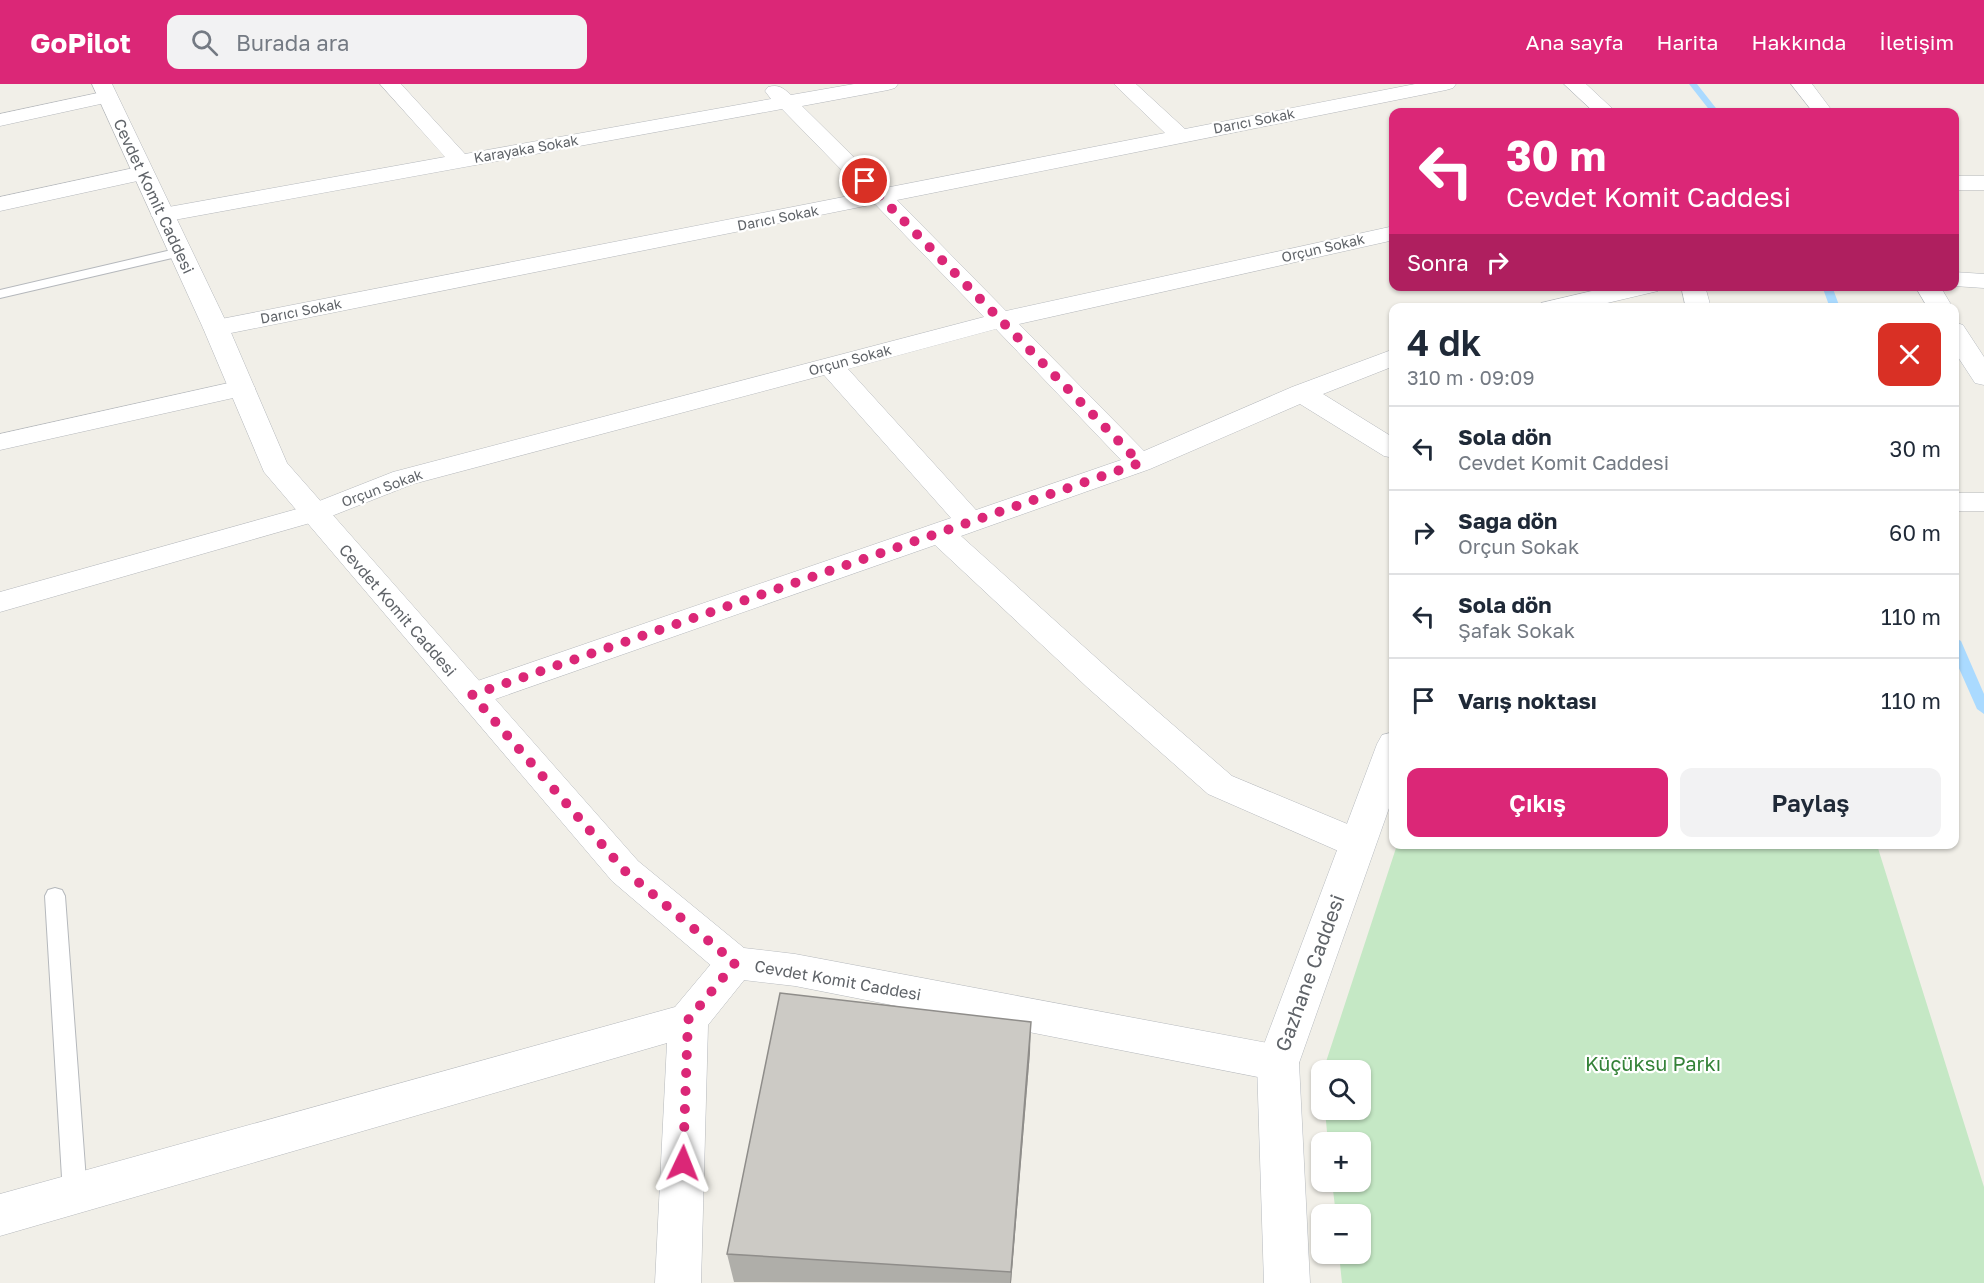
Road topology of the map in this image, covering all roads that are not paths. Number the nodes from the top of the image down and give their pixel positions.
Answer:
1 (390, 84) edge
2 (767, 84) edge
3 (888, 84) edge
4 (1124, 84) edge
5 (1446, 84) edge
6 (1574, 84) edge
7 (1801, 84) edge
8 (104, 91) edge
9 (786, 102) junction
10 (1601, 108) edge
11 (1820, 108) edge
12 (0, 120) edge
13 (1179, 135) junction
14 (460, 161) junction
15 (143, 173) junction
16 (1959, 183) edge
17 (1984, 183) edge
18 (881, 197) junction
19 (0, 204) edge
20 (163, 214) junction
21 (1389, 233) edge
22 (180, 252) junction
23 (1959, 279) edge
24 (1984, 281) edge
25 (1626, 291) edge
26 (0, 294) edge
27 (1572, 303) edge
28 (1001, 320) junction
29 (216, 328) junction
30 (1959, 338) edge
31 (1389, 359) edge
32 (830, 365) junction
33 (1984, 377) edge
34 (242, 388) junction
35 (1302, 393) junction
36 (0, 442) edge
37 (1389, 447) edge
38 (1140, 463) junction
39 (1959, 502) edge
40 (1984, 502) edge
41 (314, 513) junction
42 (971, 522) junction
43 (940, 533) junction
44 (0, 602) edge
45 (472, 695) junction
46 (1389, 757) edge
47 (1356, 843) junction
48 (55, 896) dead end
49 (735, 963) junction
50 (688, 1020) junction
51 (1278, 1063) junction
52 (75, 1194) junction
53 (0, 1215) edge
54 (678, 1283) edge
55 (1287, 1283) edge

1 - 14 street
2 - 9 street
3 - 9 street, Karayaka Sokak
4 - 13 street
5 - 13 street, Darıcı Sokak
6 - 10 street
7 - 11 street
8 - 12 street
8 - 15 street, Cevdet Komit Caddesi
9 - 14 street, Karayaka Sokak
9 - 18 street
13 - 18 street, Darıcı Sokak
14 - 20 street, Karayaka Sokak
15 - 19 street
15 - 20 street, Cevdet Komit Caddesi
16 - 17 street
18 - 28 street
18 - 29 street, Darıcı Sokak
20 - 22 street, Cevdet Komit Caddesi
21 - 28 street, Orçun Sokak
22 - 26 lane
22 - 29 street, Cevdet Komit Caddesi
23 - 24 street
25 - 27 street
28 - 32 street, Orçun Sokak
28 - 38 street
29 - 34 street, Cevdet Komit Caddesi
30 - 33 street
31 - 35 street
32 - 41 street, Orçun Sokak
32 - 42 street
34 - 36 street
34 - 41 street, Cevdet Komit Caddesi
35 - 37 street
35 - 38 street
38 - 42 street
39 - 40 street
41 - 44 street
41 - 45 street, Cevdet Komit Caddesi
42 - 43 street
43 - 45 street
43 - 47 street
45 - 49 street, Cevdet Komit Caddesi
46 - 47 street, Gazhane Caddesi
47 - 51 street, Gazhane Caddesi
48 - 52 lane
49 - 50 street
49 - 51 street, Cevdet Komit Caddesi
50 - 52 street
50 - 54 street
51 - 55 street, Gazhane Caddesi
52 - 53 street

